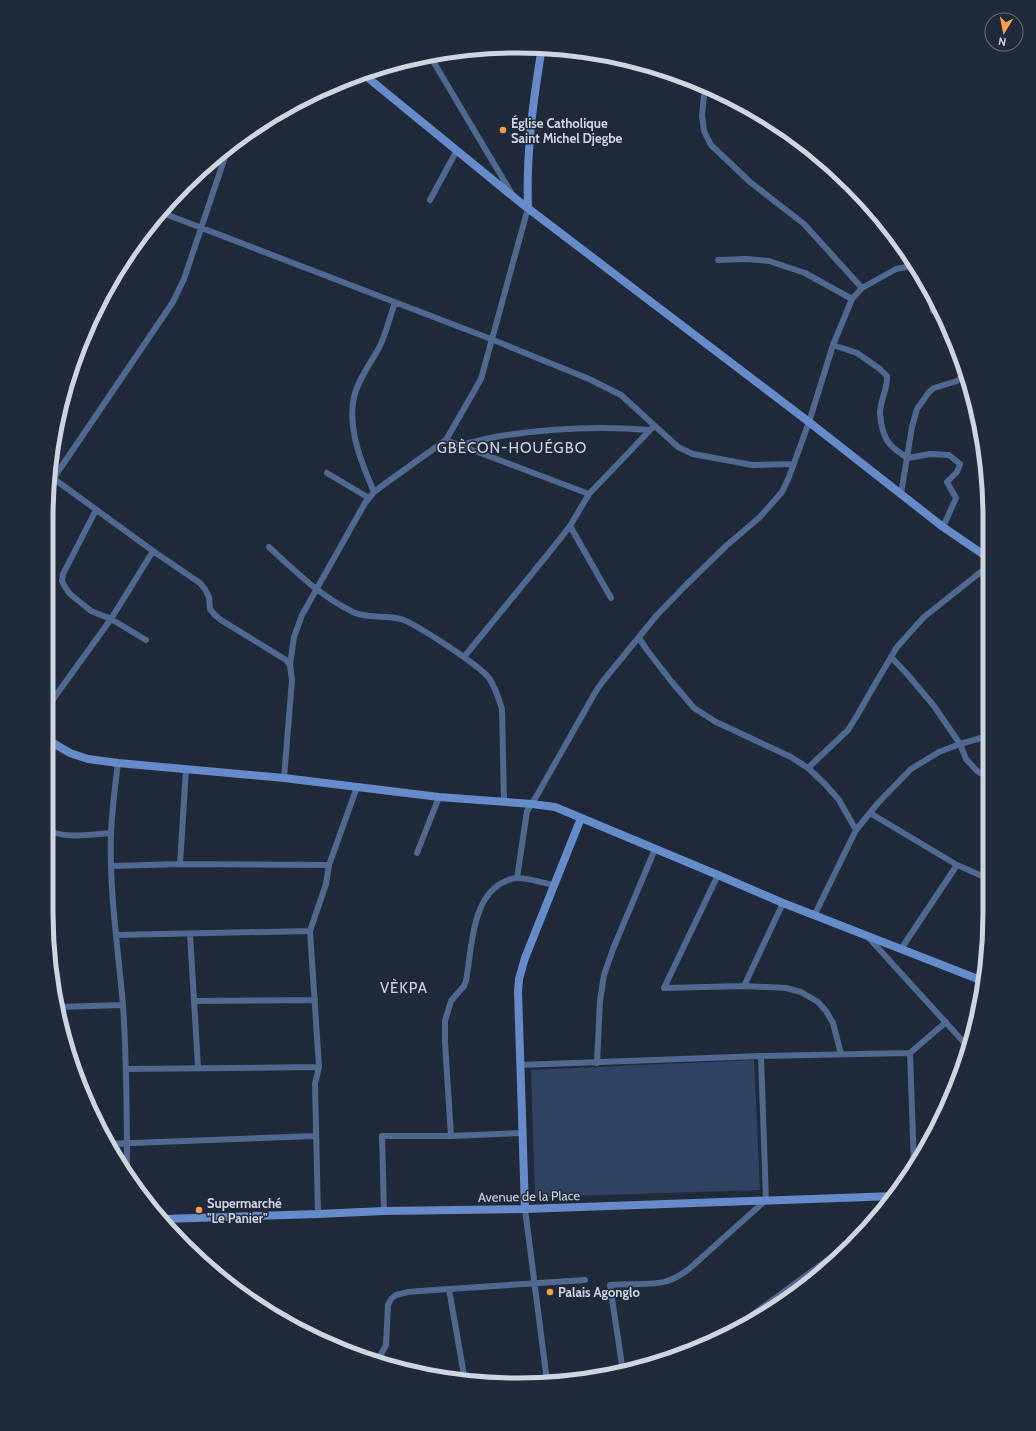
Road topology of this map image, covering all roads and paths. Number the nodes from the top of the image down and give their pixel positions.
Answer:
1 (541, 54) edge
2 (433, 61) edge
3 (368, 78) edge
4 (704, 92) edge
5 (457, 150) junction
6 (225, 157) edge
7 (514, 197) junction
8 (430, 200) dead end
9 (528, 208) junction
10 (166, 214) edge
11 (202, 228) junction
12 (718, 260) dead end
13 (909, 267) edge
14 (862, 288) junction
15 (852, 299) junction
16 (395, 302) junction
17 (932, 307) edge
18 (933, 311) dead end
19 (491, 338) junction
20 (833, 345) junction
21 (960, 377) edge
22 (809, 422) junction
23 (652, 428) junction
24 (446, 440) junction
25 (459, 445) junction
26 (908, 458) junction
27 (793, 464) junction
28 (55, 473) edge
29 (327, 473) dead end
30 (55, 480) edge
31 (589, 494) junction
32 (901, 494) junction
33 (372, 495) junction
34 (96, 510) junction
35 (570, 526) junction
36 (943, 527) junction
37 (268, 547) dead end
38 (153, 551) junction
39 (983, 554) edge
40 (983, 570) edge
41 (316, 589) junction
42 (611, 598) dead end
43 (111, 619) junction
44 (640, 638) junction
45 (146, 640) dead end
46 (464, 657) junction
47 (891, 657) junction
48 (290, 665) junction
49 (53, 699) edge
50 (983, 737) edge
51 (53, 743) edge
52 (960, 744) junction
53 (118, 763) junction
54 (808, 768) junction
55 (186, 769) junction
56 (983, 774) edge
57 (284, 778) junction
58 (357, 787) junction
59 (439, 797) junction
60 (504, 801) junction
61 (532, 804) junction
62 (870, 813) junction
63 (581, 818) junction
64 (856, 830) junction
65 (53, 833) edge
66 (111, 833) junction
67 (655, 849) junction
68 (417, 853) dead end
69 (180, 864) junction
70 (329, 865) junction
71 (957, 865) junction
72 (112, 866) junction
73 (718, 875) junction
74 (983, 876) edge
75 (517, 878) junction
76 (554, 886) junction
77 (783, 903) junction
78 (814, 916) junction
79 (310, 931) junction
80 (190, 934) junction
81 (116, 935) junction
82 (868, 937) junction
83 (901, 949) junction
84 (978, 980) edge
85 (744, 986) junction
86 (315, 1000) junction
87 (194, 1001) junction
88 (123, 1005) junction
89 (63, 1007) edge
90 (946, 1022) junction
91 (964, 1042) edge
92 (910, 1053) junction
93 (841, 1054) junction
94 (761, 1056) junction
95 (597, 1063) junction
96 (520, 1065) junction
97 (198, 1067) junction
98 (320, 1067) junction
99 (126, 1068) junction
100 (522, 1133) junction
101 (315, 1136) junction
102 (451, 1136) junction
103 (127, 1143) junction
104 (114, 1144) edge
105 (914, 1157) edge
106 (128, 1166) edge
107 (887, 1196) edge
108 (766, 1200) junction
109 (524, 1208) junction
110 (384, 1211) junction
111 (318, 1214) junction
112 (167, 1219) edge
113 (818, 1268) edge
114 (585, 1280) dead end
115 (799, 1281) junction
116 (534, 1284) junction
117 (797, 1285) edge
118 (449, 1289) junction
119 (772, 1303) edge
120 (379, 1356) edge
121 (622, 1366) edge
122 (464, 1375) edge
123 (547, 1377) edge

1 - 9 street
2 - 7 street
3 - 5 street
4 - 14 street
5 - 7 street
5 - 8 street
6 - 11 street
7 - 9 street
9 - 19 street
9 - 22 street
10 - 11 street
11 - 16 street
11 - 28 street
12 - 15 street
13 - 14 street
14 - 15 street
15 - 20 street
16 - 19 street
16 - 33 street
17 - 18 street
19 - 23 street
19 - 24 street
20 - 22 street
20 - 26 street
21 - 26 street
22 - 27 street
22 - 32 street
23 - 25 street
23 - 27 street
23 - 31 street
24 - 25 street
24 - 33 street
25 - 31 street
26 - 32 street
26 - 36 street
27 - 44 street
29 - 33 street
30 - 34 street
31 - 35 street
32 - 36 street
33 - 41 street
34 - 38 street
34 - 43 street
35 - 42 street
35 - 46 street
36 - 39 street
37 - 41 street
38 - 43 street
38 - 48 street
40 - 47 street
41 - 46 street
41 - 48 street
43 - 45 street
43 - 49 street
44 - 54 street
44 - 61 street
46 - 60 street
47 - 52 street
47 - 54 street
48 - 57 street
50 - 52 street
51 - 53 street
52 - 56 street
52 - 62 street
53 - 55 street
53 - 66 street
54 - 64 street
55 - 57 street
55 - 69 street
57 - 58 street
58 - 59 street
58 - 70 street
59 - 60 street
59 - 68 street
60 - 61 street
61 - 63 street
61 - 75 street
62 - 64 street
62 - 71 street
63 - 67 street
63 - 76 street
64 - 78 street
65 - 66 street
66 - 72 street
67 - 73 street
67 - 95 street
69 - 70 street
69 - 72 street
70 - 79 street
71 - 74 street
71 - 83 street
72 - 81 street
73 - 77 street
73 - 85 street
75 - 76 street
75 - 102 street
76 - 96 street
77 - 78 street
77 - 85 street
78 - 82 street
79 - 80 street
79 - 86 street
80 - 81 street
80 - 87 street
81 - 88 street
82 - 83 street
82 - 90 street
83 - 84 street
85 - 93 street
86 - 87 street
86 - 98 street
87 - 97 street
88 - 89 street
88 - 99 street
90 - 91 street
90 - 92 street
92 - 93 street
92 - 105 street
93 - 94 street
94 - 95 street
94 - 108 street
95 - 96 street
96 - 100 street
97 - 98 street
97 - 99 street
98 - 101 street
99 - 103 street
100 - 102 street
100 - 109 street
101 - 103 street
101 - 111 street
102 - 110 street
103 - 104 street
103 - 106 street
107 - 108 street, Avenue de la Place
108 - 109 street, Avenue de la Place
108 - 121 street
109 - 110 street, Avenue de la Place
109 - 116 street
110 - 111 street, Avenue de la Place
111 - 112 street, Avenue de la Place
113 - 115 street
114 - 116 street
115 - 117 street
115 - 119 street
116 - 118 street
116 - 123 street
118 - 120 street
118 - 122 street

